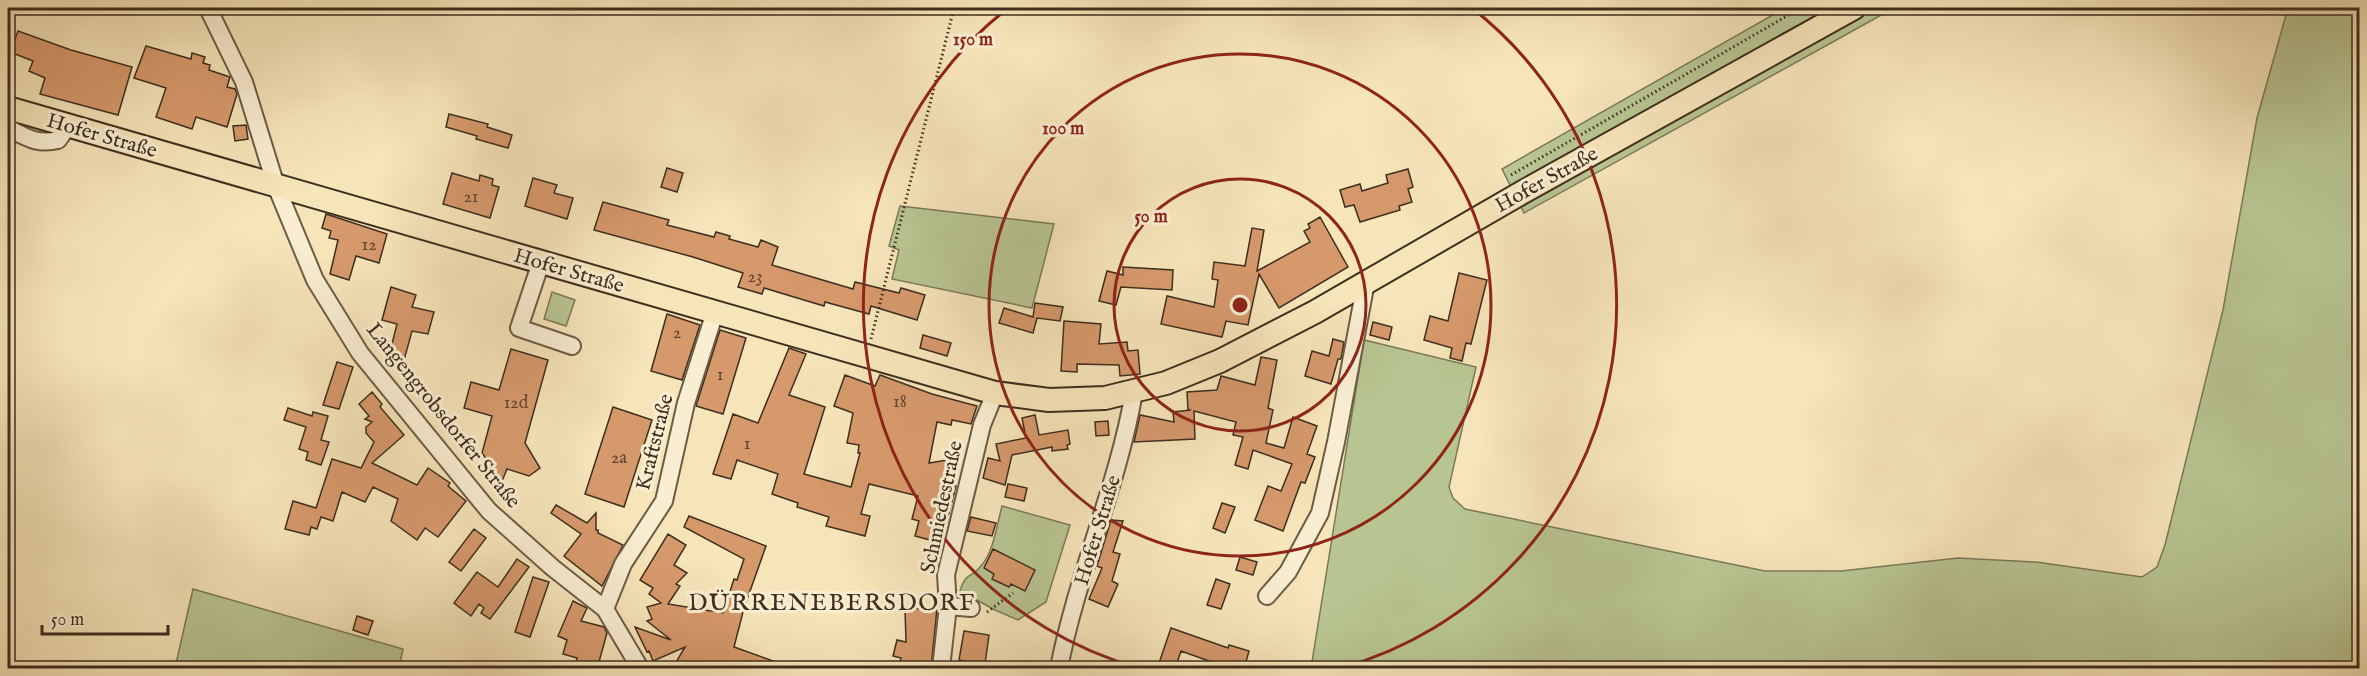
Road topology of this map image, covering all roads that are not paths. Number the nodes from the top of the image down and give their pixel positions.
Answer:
1 (208, 8) edge
2 (1854, 8) edge
3 (8, 108) edge
4 (68, 126) junction
5 (8, 128) edge
6 (276, 186) junction
7 (542, 262) junction
8 (1366, 282) junction
9 (715, 312) junction
10 (572, 346) dead end
11 (1134, 392) junction
12 (995, 393) junction
13 (1267, 596) dead end
14 (948, 606) junction
15 (971, 608) road end
16 (605, 609) junction
17 (640, 669) edge
18 (941, 669) edge
19 (1059, 669) edge

1 - 6 street, Langengrobsdorfer Straße
2 - 8 main road, Hofer Straße
3 - 4 main road, Hofer Straße
4 - 5 street
4 - 6 main road, Hofer Straße
6 - 7 main road, Hofer Straße
6 - 16 street, Langengrobsdorfer Straße
7 - 9 main road, Hofer Straße
7 - 10 street
8 - 11 main road, Hofer Straße
8 - 13 street
9 - 12 main road, Hofer Straße
9 - 16 street, Kraftstraße
11 - 12 main road, Hofer Straße
11 - 19 street, Hofer Straße
12 - 14 street, Schmiedestraße
14 - 15 street
14 - 18 street, Schmiedestraße
16 - 17 street, Langengrobsdorfer Straße

